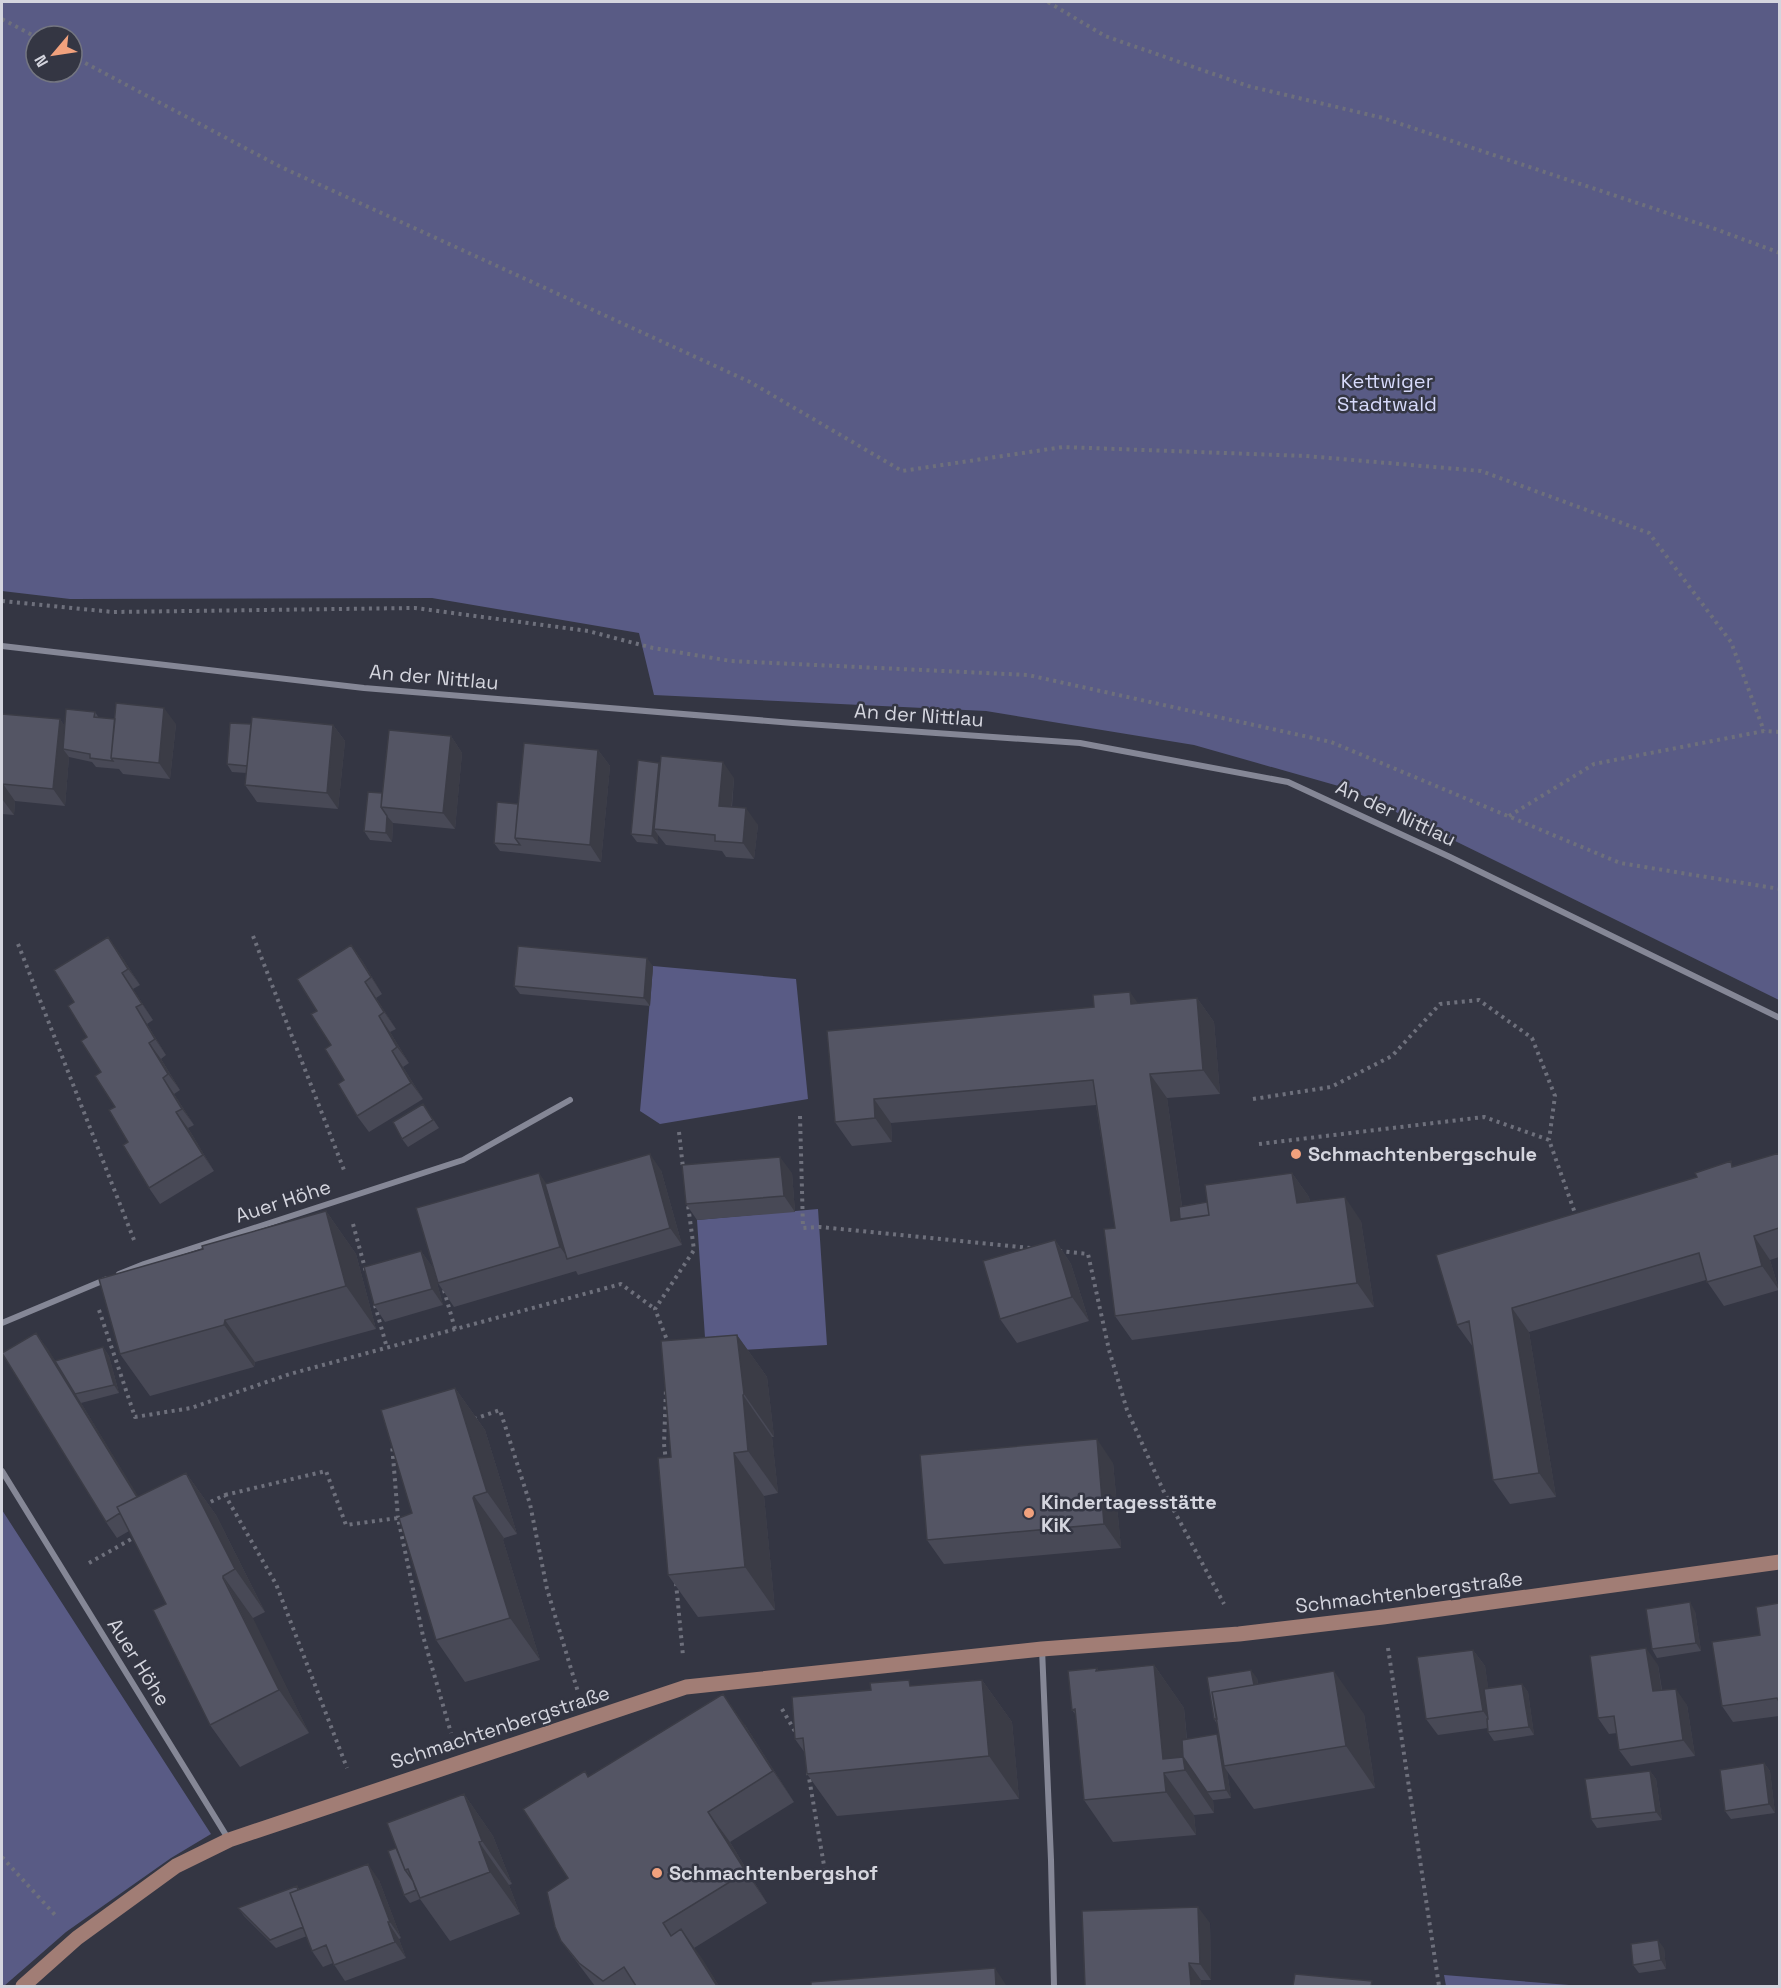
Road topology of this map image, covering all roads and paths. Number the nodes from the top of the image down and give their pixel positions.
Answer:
1 (1048, 2) edge
2 (2, 19) edge
3 (24, 31) edge
4 (84, 62) edge
5 (1779, 253) edge
6 (2, 601) edge
7 (2, 646) edge
8 (1764, 731) junction
9 (1779, 732) edge
10 (1509, 816) junction
11 (1779, 889) edge
12 (253, 936) dead end
13 (18, 945) dead end
14 (1779, 1018) edge
15 (1253, 1099) dead end
16 (570, 1100) dead end
17 (800, 1116) dead end
18 (679, 1132) dead end
19 (1549, 1140) junction
20 (1259, 1144) dead end
21 (685, 1179) edge
22 (354, 1194) junction
23 (346, 1197) junction
24 (688, 1203) edge
25 (1578, 1223) edge
26 (1041, 1249) edge
27 (1053, 1250) edge
28 (144, 1264) junction
29 (366, 1273) edge
30 (443, 1285) edge
31 (91, 1286) junction
32 (372, 1294) edge
33 (655, 1309) junction
34 (2, 1323) edge
35 (455, 1329) junction
36 (387, 1348) junction
37 (667, 1352) edge
38 (666, 1386) edge
39 (467, 1421) edge
40 (402, 1441) edge
41 (666, 1467) edge
42 (2, 1471) edge
43 (225, 1495) junction
44 (194, 1509) edge
45 (398, 1518) junction
46 (143, 1533) edge
47 (1779, 1562) edge
48 (66, 1576) junction
49 (676, 1581) edge
50 (1383, 1617) junction
51 (1239, 1634) junction
52 (1042, 1649) junction
53 (686, 1687) junction
54 (779, 1702) dead end
55 (587, 1721) junction
56 (799, 1738) edge
57 (460, 1763) junction
58 (808, 1770) edge
59 (358, 1797) junction
60 (230, 1840) junction
61 (2, 1857) edge
62 (827, 1883) dead end
63 (77, 1938) junction
64 (23, 1986) edge
65 (1054, 1986) edge
66 (1439, 1986) edge

1 - 5 path
2 - 3 path
4 - 8 path
6 - 10 path
7 - 14 street, An der Nittlau
8 - 9 path
8 - 10 path
10 - 11 path
12 - 22 path
13 - 28 path
15 - 19 path
16 - 22 street, Auer Höhe
17 - 26 path
18 - 21 path
19 - 20 path
19 - 25 path
22 - 23 street, Auer Höhe
23 - 28 street, Auer Höhe
23 - 29 path
24 - 33 path
27 - 51 path
28 - 31 street, Auer Höhe
30 - 35 path
31 - 34 street, Auer Höhe
31 - 36 path
32 - 36 path
33 - 35 path
33 - 37 path
35 - 36 path
38 - 41 path
39 - 55 path
40 - 45 path
42 - 48 street, Auer Höhe
43 - 44 path
43 - 45 path
43 - 59 path
45 - 57 path
46 - 48 path
47 - 50 street, Schmachtenbergstraße
48 - 60 street, Auer Höhe
49 - 53 path
50 - 51 street, Schmachtenbergstraße
50 - 66 path
51 - 52 street, Schmachtenbergstraße
52 - 53 street, Schmachtenbergstraße
52 - 65 street
53 - 55 street, Schmachtenbergstraße
54 - 56 path
55 - 57 street, Schmachtenbergstraße
57 - 59 street, Schmachtenbergstraße
58 - 62 path
59 - 60 street, Schmachtenbergstraße
60 - 63 street, Schmachtenbergstraße
61 - 63 path
63 - 64 street, Schmachtenbergstraße

